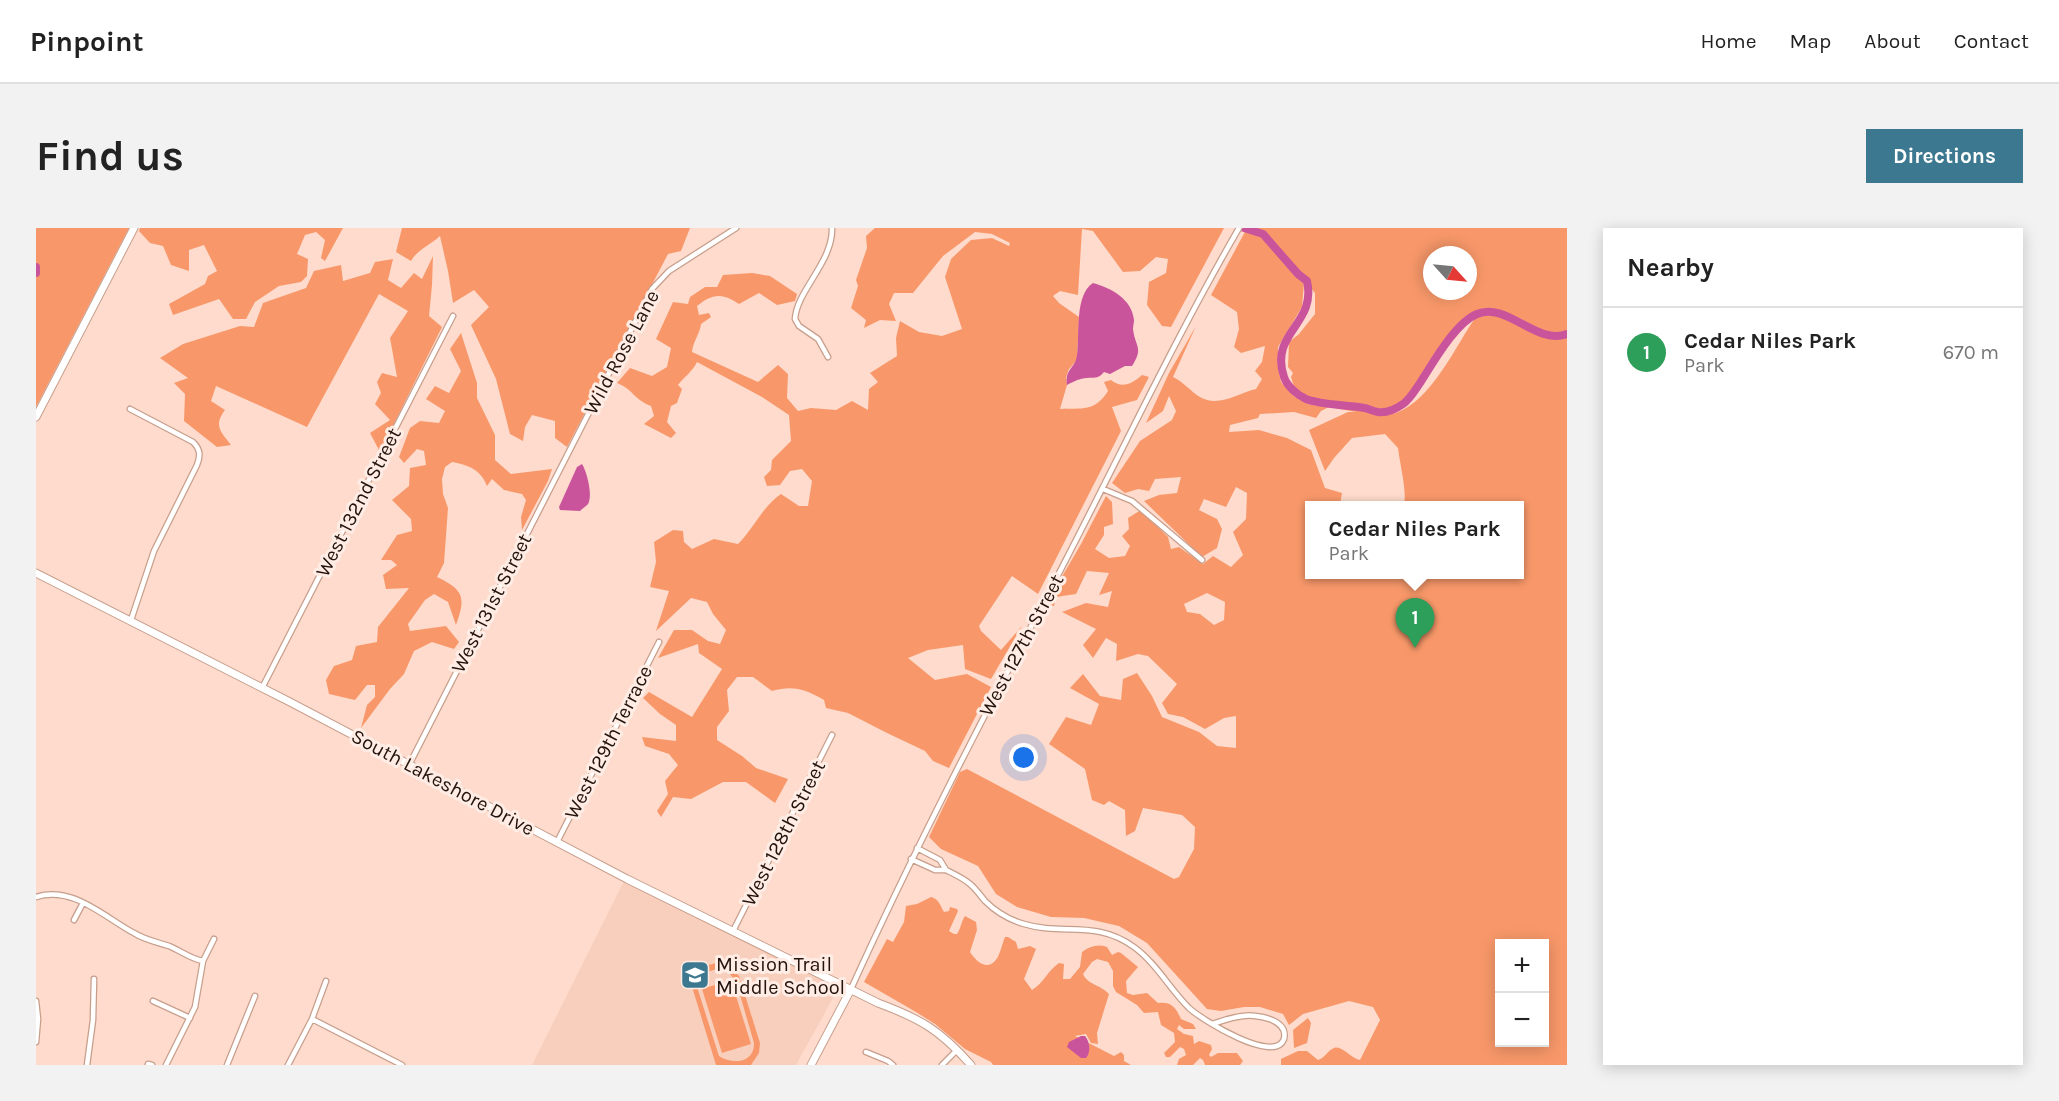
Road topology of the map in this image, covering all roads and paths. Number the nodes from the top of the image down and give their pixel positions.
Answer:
1 (134, 228) edge
2 (736, 228) edge
3 (832, 228) edge
4 (1239, 228) edge
5 (453, 316) dead end
6 (828, 357) dead end
7 (130, 409) dead end
8 (36, 417) edge
9 (574, 442) joint
10 (1103, 489) junction
11 (1202, 560) dead end
12 (36, 573) edge
13 (131, 620) junction
14 (659, 642) dead end
15 (262, 688) junction
16 (832, 735) dead end
17 (409, 765) junction
18 (557, 842) junction
19 (917, 848) junction
20 (911, 859) junction
21 (946, 870) junction
22 (36, 897) edge
23 (83, 903) junction
24 (74, 920) dead end
25 (733, 930) junction
26 (214, 939) dead end
27 (203, 961) junction
28 (94, 979) dead end
29 (326, 981) dead end
30 (851, 989) junction
31 (255, 996) dead end
32 (36, 1001) edge
33 (153, 1001) dead end
34 (190, 1018) junction
35 (312, 1019) junction
36 (1212, 1024) junction
37 (36, 1042) edge
38 (957, 1050) junction
39 (866, 1052) dead end
40 (87, 1065) edge
41 (166, 1065) edge
42 (227, 1065) edge
43 (288, 1065) edge
44 (402, 1065) edge
45 (811, 1065) edge
46 (893, 1065) edge
47 (942, 1065) edge
48 (971, 1065) edge

1 - 8 street
2 - 9 street, Wild Rose Lane
3 - 6 street
4 - 10 street, West 127th Street
5 - 15 street, West 132nd Street
7 - 13 street
9 - 17 street, West 131st Street
10 - 11 street
10 - 19 street, West 127th Street
12 - 13 street, South Lakeshore Drive
13 - 15 street, South Lakeshore Drive
14 - 18 street, West 129th Terrace
15 - 17 street, South Lakeshore Drive
16 - 25 street, West 128th Street
17 - 18 street, South Lakeshore Drive
18 - 25 street, South Lakeshore Drive
19 - 20 street, West 127th Street
19 - 21 street
20 - 21 street
20 - 30 street, West 127th Street
21 - 36 street
22 - 23 street
23 - 24 street
23 - 27 street
25 - 30 street, South Lakeshore Drive
26 - 27 street
27 - 34 street
28 - 40 street
29 - 35 street
30 - 38 street, South Lakeshore Drive
30 - 45 street, West 127th Street
31 - 42 street
32 - 37 street
33 - 34 street
34 - 41 street
35 - 43 street
35 - 44 street
36 - 36 street
38 - 47 street
38 - 48 street, South Lakeshore Drive
39 - 46 street

